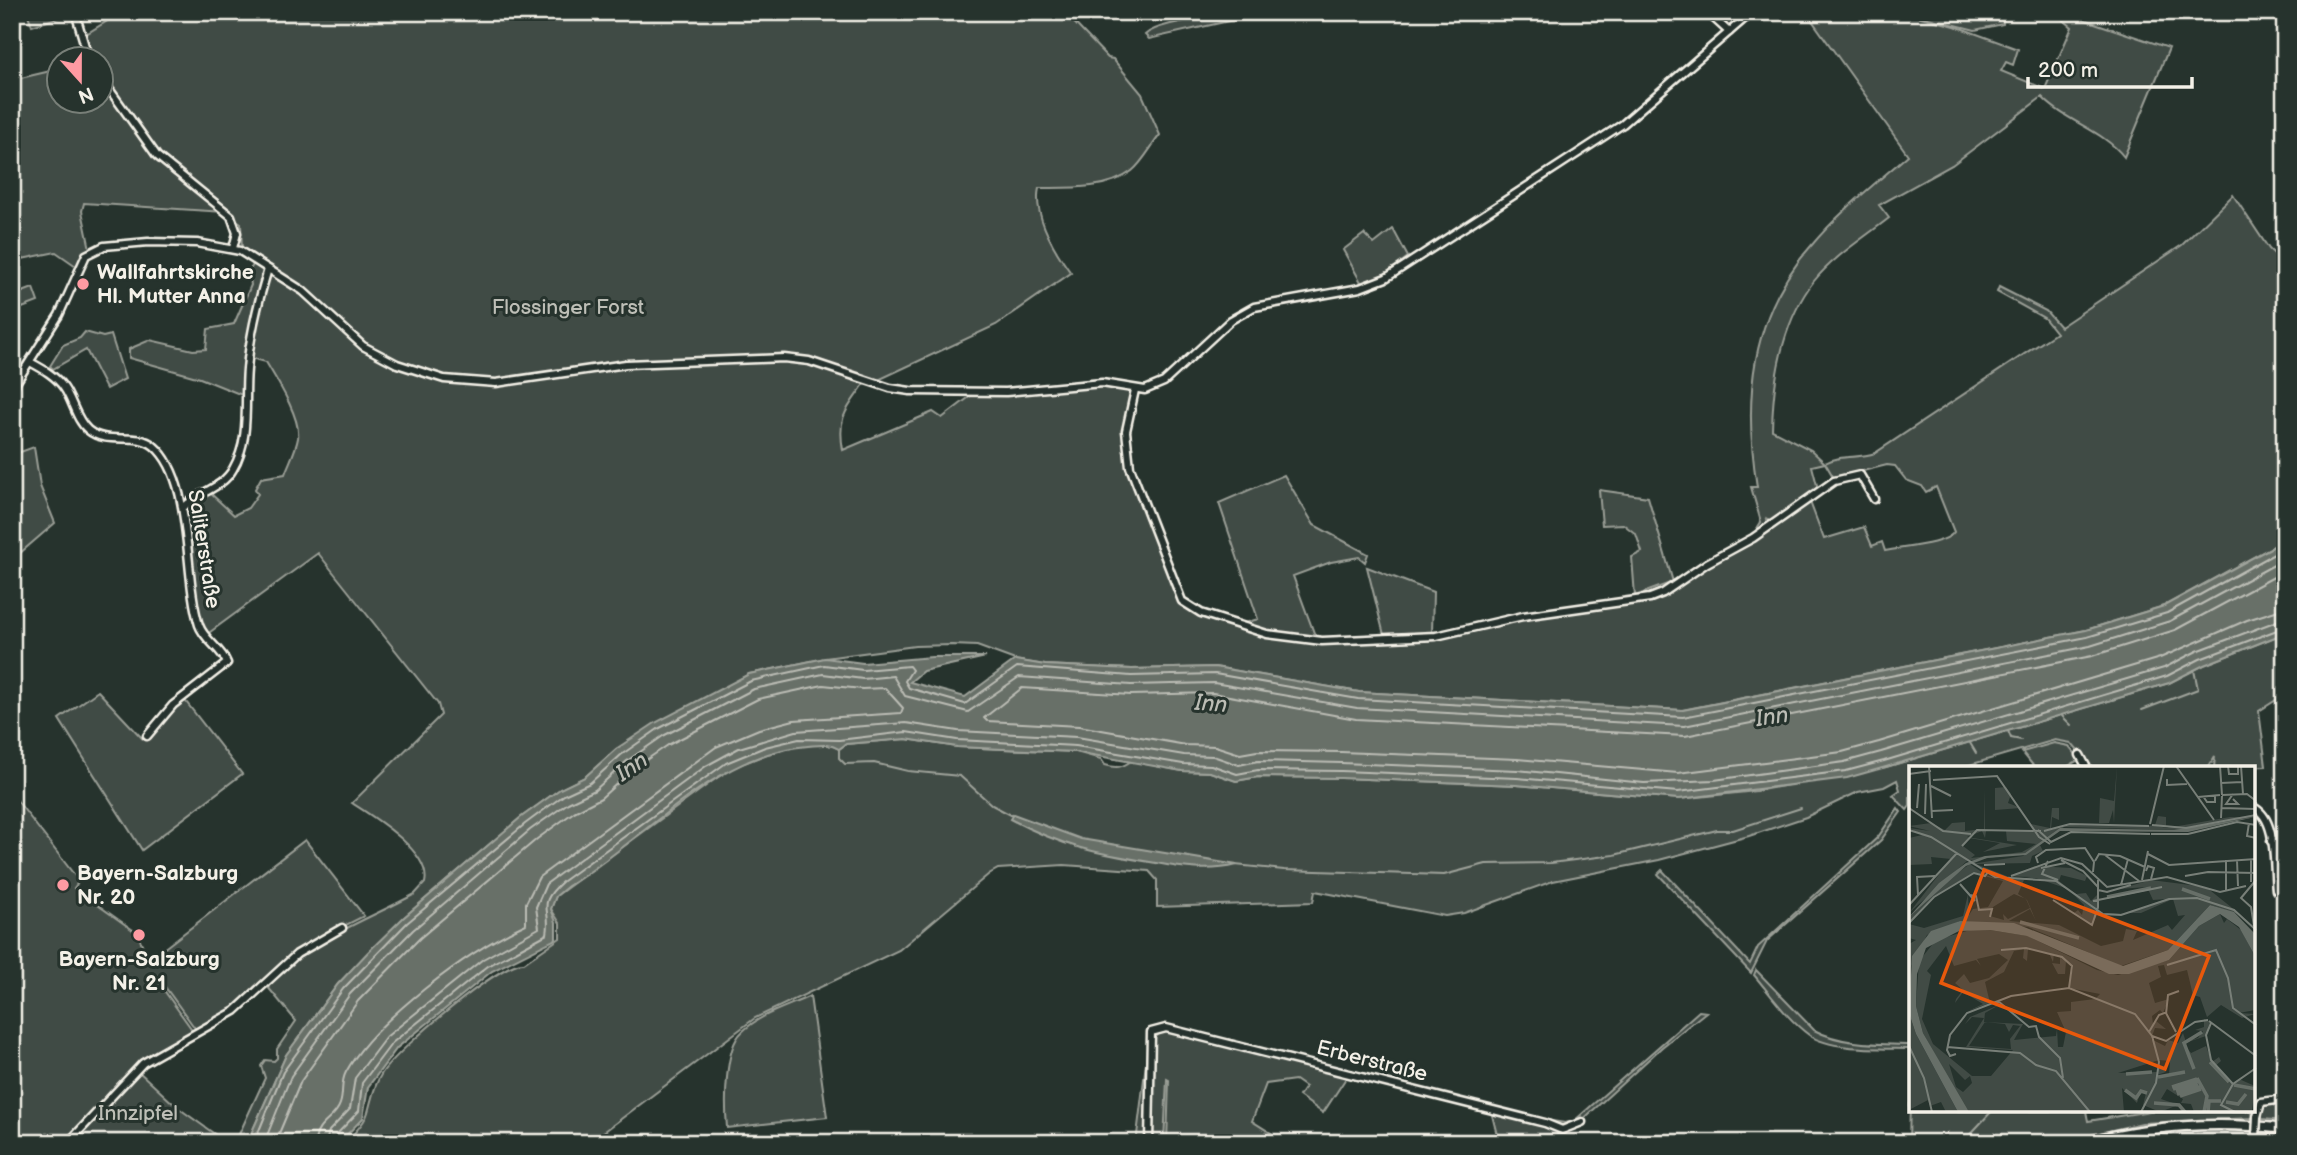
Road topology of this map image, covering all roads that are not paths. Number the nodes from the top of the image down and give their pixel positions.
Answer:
1 (75, 12) edge
2 (1707, 12) edge
3 (1752, 12) edge
4 (1729, 32) junction
5 (85, 46) edge
6 (116, 99) edge
7 (233, 248) junction
8 (268, 269) junction
9 (30, 362) junction
10 (12, 389) edge
11 (1135, 390) junction
12 (181, 494) junction
13 (191, 498) junction
14 (1874, 499) dead end
15 (183, 508) junction
16 (147, 736) dead end
17 (2080, 755) dead end
18 (2086, 766) edge
19 (2255, 809) edge
20 (2271, 841) junction
21 (2285, 841) edge
22 (2285, 888) edge
23 (342, 928) dead end
24 (2285, 1098) edge
25 (1582, 1122) dead end
26 (2285, 1129) edge
27 (2256, 1140) edge
28 (1149, 1142) edge
29 (68, 1143) edge
30 (2083, 1143) edge

1 - 5 street
2 - 4 street
3 - 4 street
4 - 11 street
6 - 7 street
7 - 8 street
7 - 9 street
8 - 11 street
8 - 13 street
9 - 10 street
9 - 12 street, Saliterstraße
11 - 14 street
12 - 13 street
12 - 15 street, Saliterstraße
13 - 15 street
15 - 16 street, Saliterstraße
17 - 18 street
19 - 20 street
20 - 21 street
20 - 22 street
23 - 29 street
24 - 27 street, bridge
25 - 28 street, Erberstraße
26 - 30 main road

